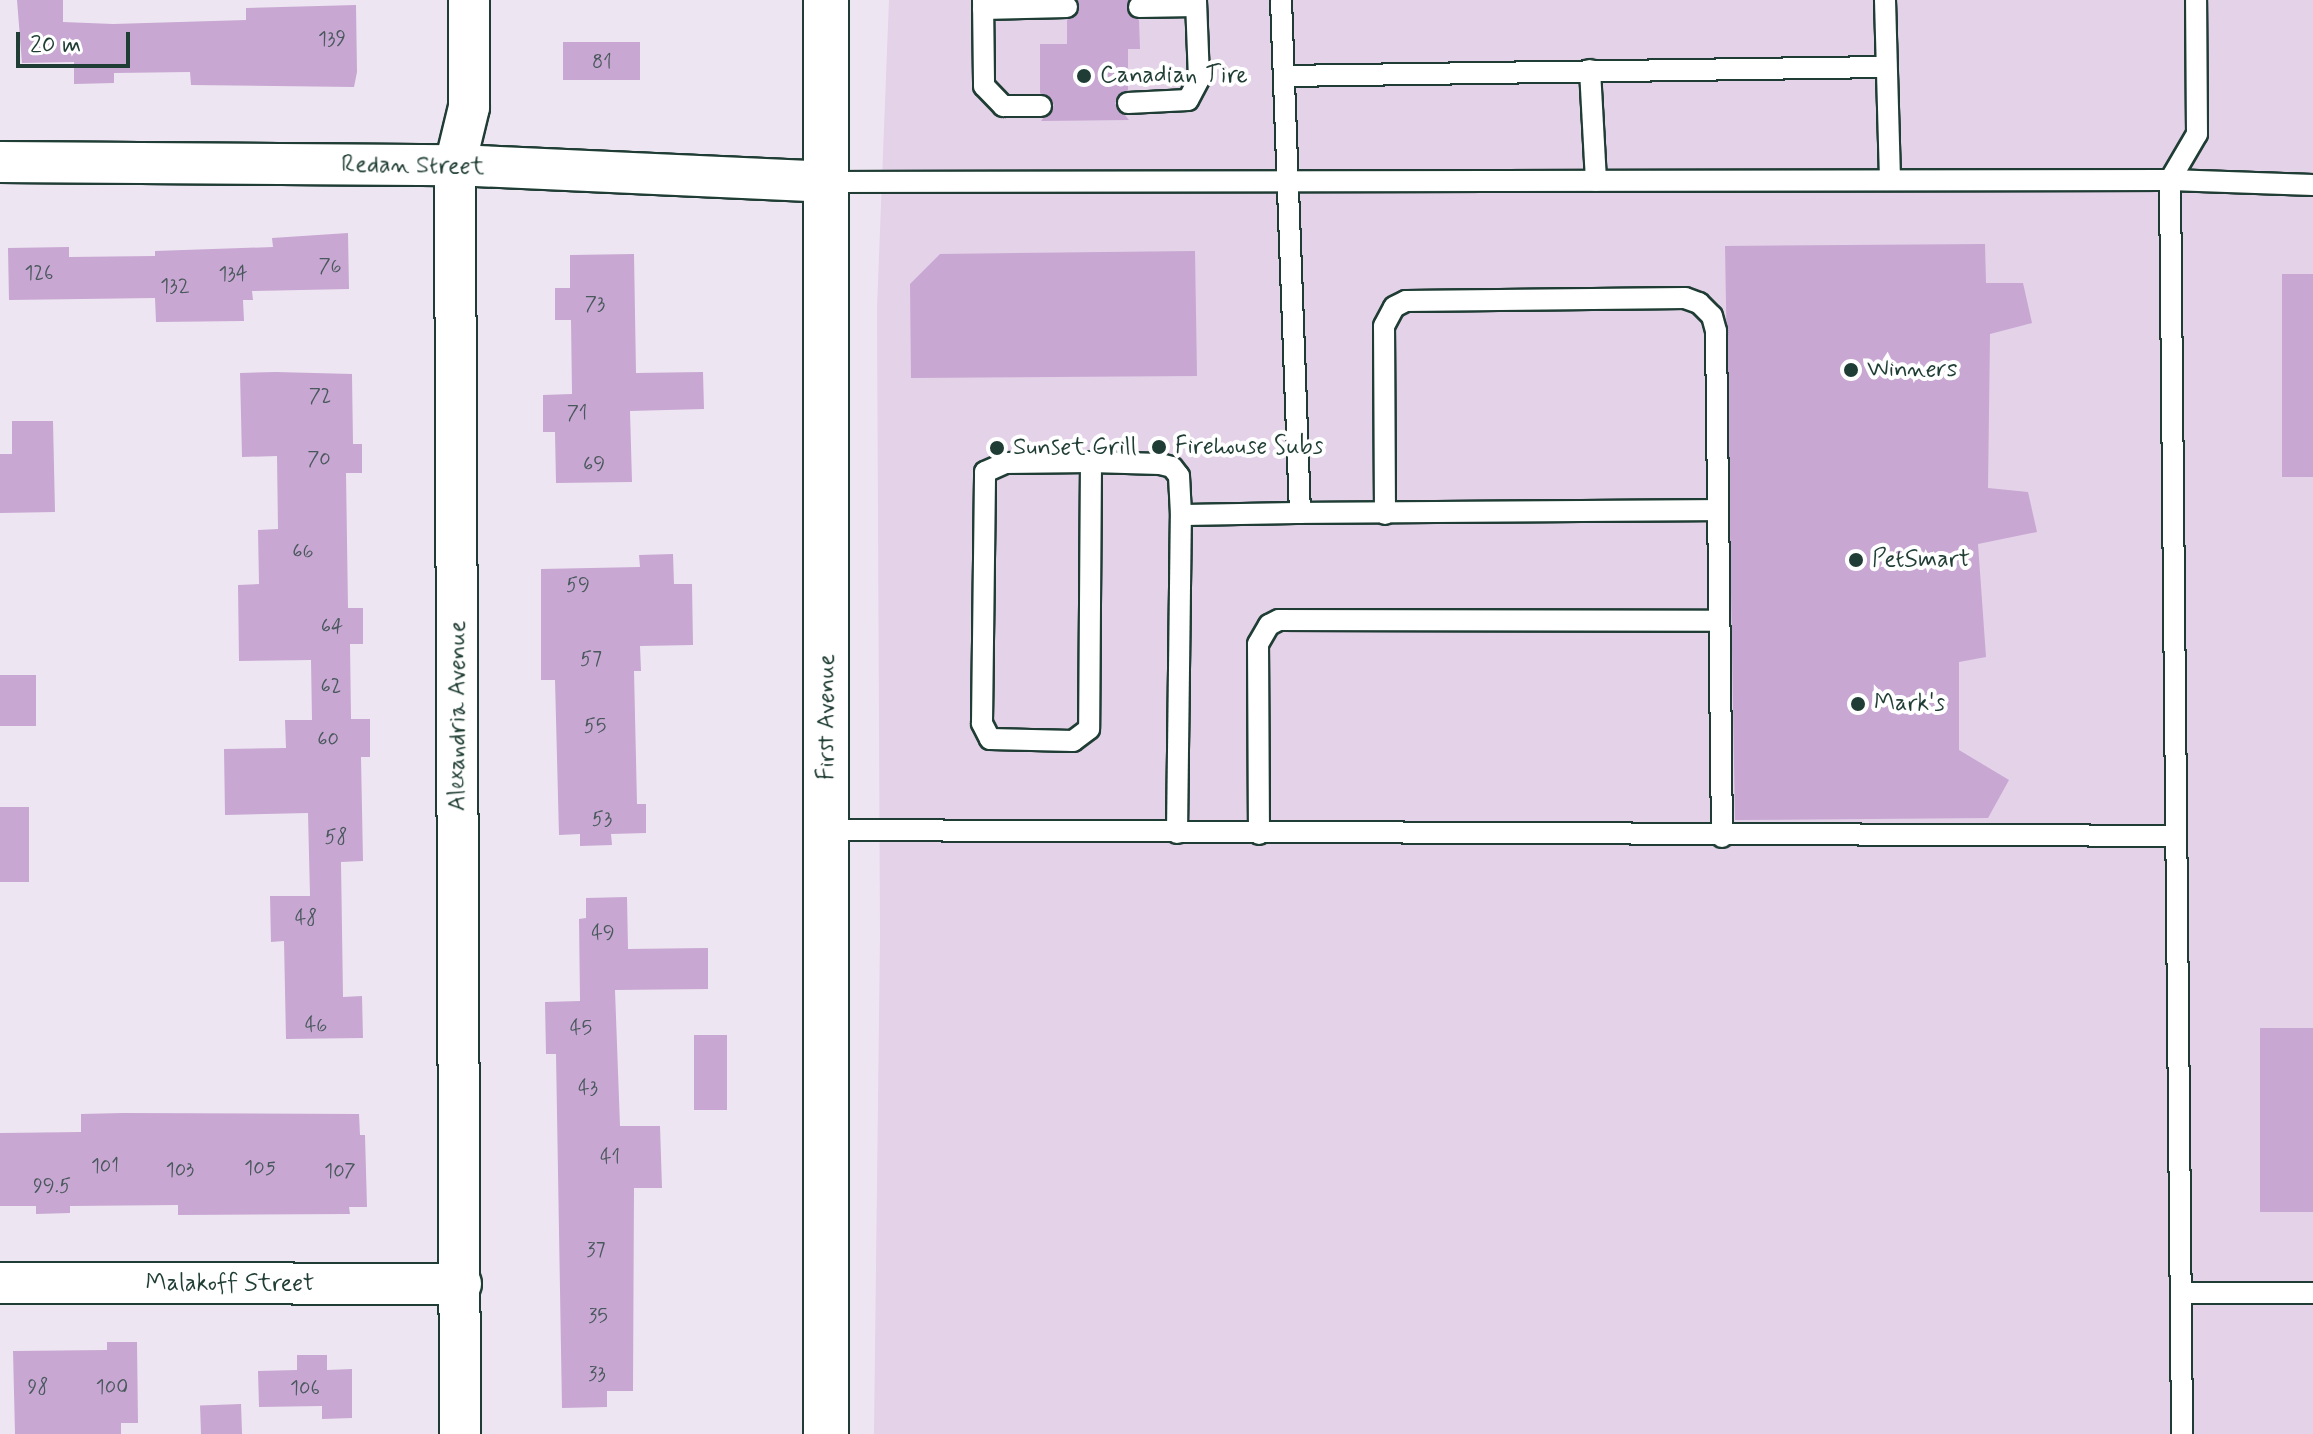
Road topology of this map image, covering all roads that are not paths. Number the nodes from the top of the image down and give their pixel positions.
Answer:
1 (469, 0) edge
2 (826, 0) edge
3 (1281, 0) edge
4 (1885, 0) edge
5 (2196, 0) edge
6 (1196, 3) edge
7 (983, 4) edge
8 (1067, 7) dead end
9 (1139, 7) dead end
10 (1885, 67) junction
11 (1590, 70) junction
12 (1284, 76) junction
13 (1128, 103) dead end
14 (1041, 106) dead end
15 (0, 162) edge
16 (455, 165) junction
17 (1890, 180) junction
18 (2170, 180) junction
19 (1288, 181) junction
20 (1596, 181) junction
21 (826, 182) junction
22 (2313, 185) edge
23 (1091, 462) junction
24 (1717, 510) junction
25 (1300, 513) junction
26 (1385, 514) junction
27 (1181, 515) junction
28 (1718, 621) junction
29 (827, 830) junction
30 (1177, 833) junction
31 (1259, 834) junction
32 (2176, 836) junction
33 (1722, 837) junction
34 (0, 1283) edge
35 (461, 1284) junction
36 (2181, 1293) junction
37 (2313, 1293) edge
38 (460, 1434) edge
39 (826, 1434) edge
40 (2182, 1434) edge

1 - 16 street, Alexandria Avenue
2 - 21 main road, First Avenue
3 - 12 lane
4 - 10 lane
5 - 18 lane
6 - 9 lane
6 - 13 lane
7 - 8 lane
7 - 14 lane
10 - 11 lane
10 - 17 lane
11 - 12 lane
11 - 20 lane
12 - 19 lane
15 - 16 street, Redan Street
16 - 21 street, Redan Street
16 - 35 street, Alexandria Avenue
17 - 18 lane
17 - 20 lane
18 - 22 lane
18 - 32 lane
19 - 20 lane
19 - 21 lane
19 - 25 lane
21 - 29 main road, First Avenue
23 - 23 lane
23 - 27 lane
24 - 26 lane
24 - 26 lane
24 - 28 lane
25 - 26 lane
25 - 27 lane
27 - 30 lane
28 - 31 lane
28 - 33 lane
29 - 30 lane
29 - 39 main road, First Avenue
30 - 31 lane
31 - 33 lane
32 - 33 lane
32 - 36 lane
34 - 35 street, Malakoff Street
35 - 38 street, Alexandria Avenue
36 - 37 lane
36 - 40 lane

